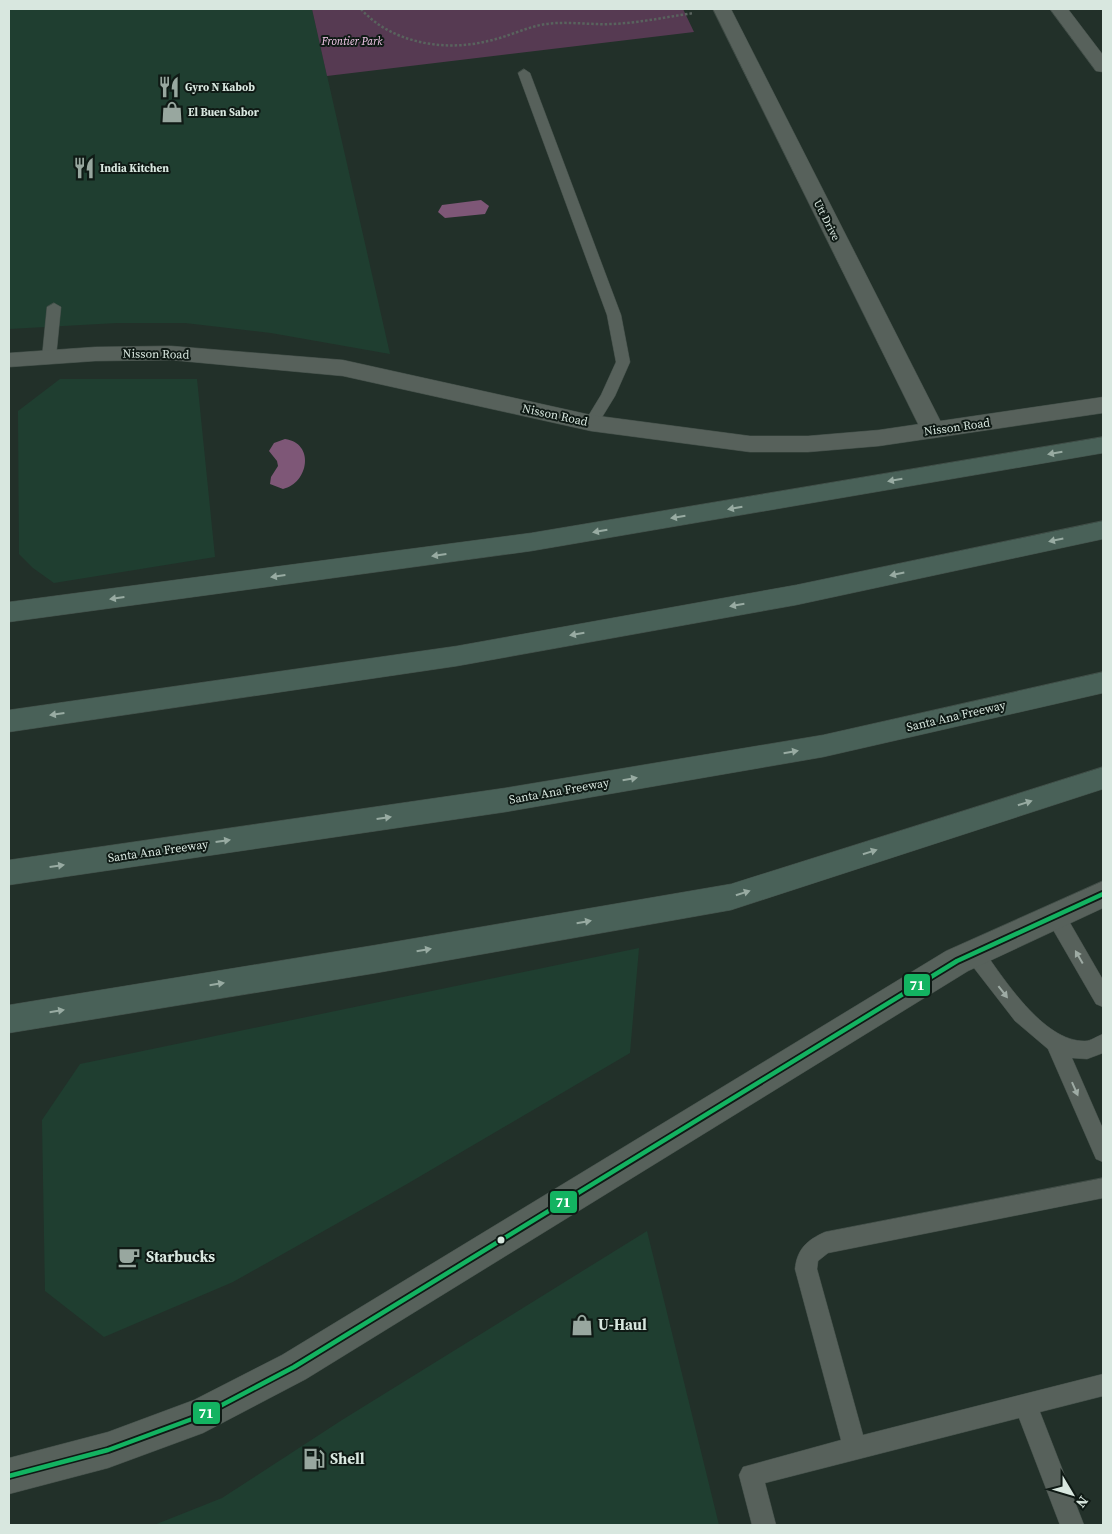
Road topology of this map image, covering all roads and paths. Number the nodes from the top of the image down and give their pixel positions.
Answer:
1 (361, 9) edge
2 (722, 9) edge
3 (1059, 9) edge
4 (1103, 67) edge
5 (524, 73) dead end
6 (54, 307) dead end
7 (49, 357) junction
8 (9, 360) edge
9 (1103, 404) edge
10 (591, 422) junction
11 (933, 430) junction
12 (1103, 445) edge
13 (1103, 530) edge
14 (9, 612) edge
15 (1103, 682) edge
16 (9, 721) edge
17 (1103, 778) edge
18 (9, 873) edge
19 (1103, 894) edge
20 (1055, 915) junction
21 (974, 953) junction
22 (1103, 998) edge
23 (9, 1018) edge
24 (1103, 1044) edge
25 (1056, 1045) junction
26 (1103, 1152) edge
27 (1103, 1188) edge
28 (1103, 1385) edge
29 (1026, 1405) junction
30 (855, 1449) junction
31 (9, 1476) edge
32 (764, 1525) edge
33 (1072, 1525) edge

1 - 2 path
2 - 11 street, Utt Drive
3 - 4 street
5 - 10 lane
6 - 7 lane
7 - 8 street, Nisson Road
7 - 10 street, Nisson Road
9 - 11 street, Nisson Road
10 - 11 street, Nisson Road
12 -> 14 highway
13 -> 16 highway
18 -> 15 highway, Santa Ana Freeway
23 -> 17 highway
19 - 20 street
20 - 21 street
22 -> 20 lane
21 -> 25 lane
21 - 31 street
24 - 25 lane
25 -> 26 lane
27 - 30 lane
28 - 29 lane
29 - 30 lane
29 - 33 lane
30 - 32 lane

